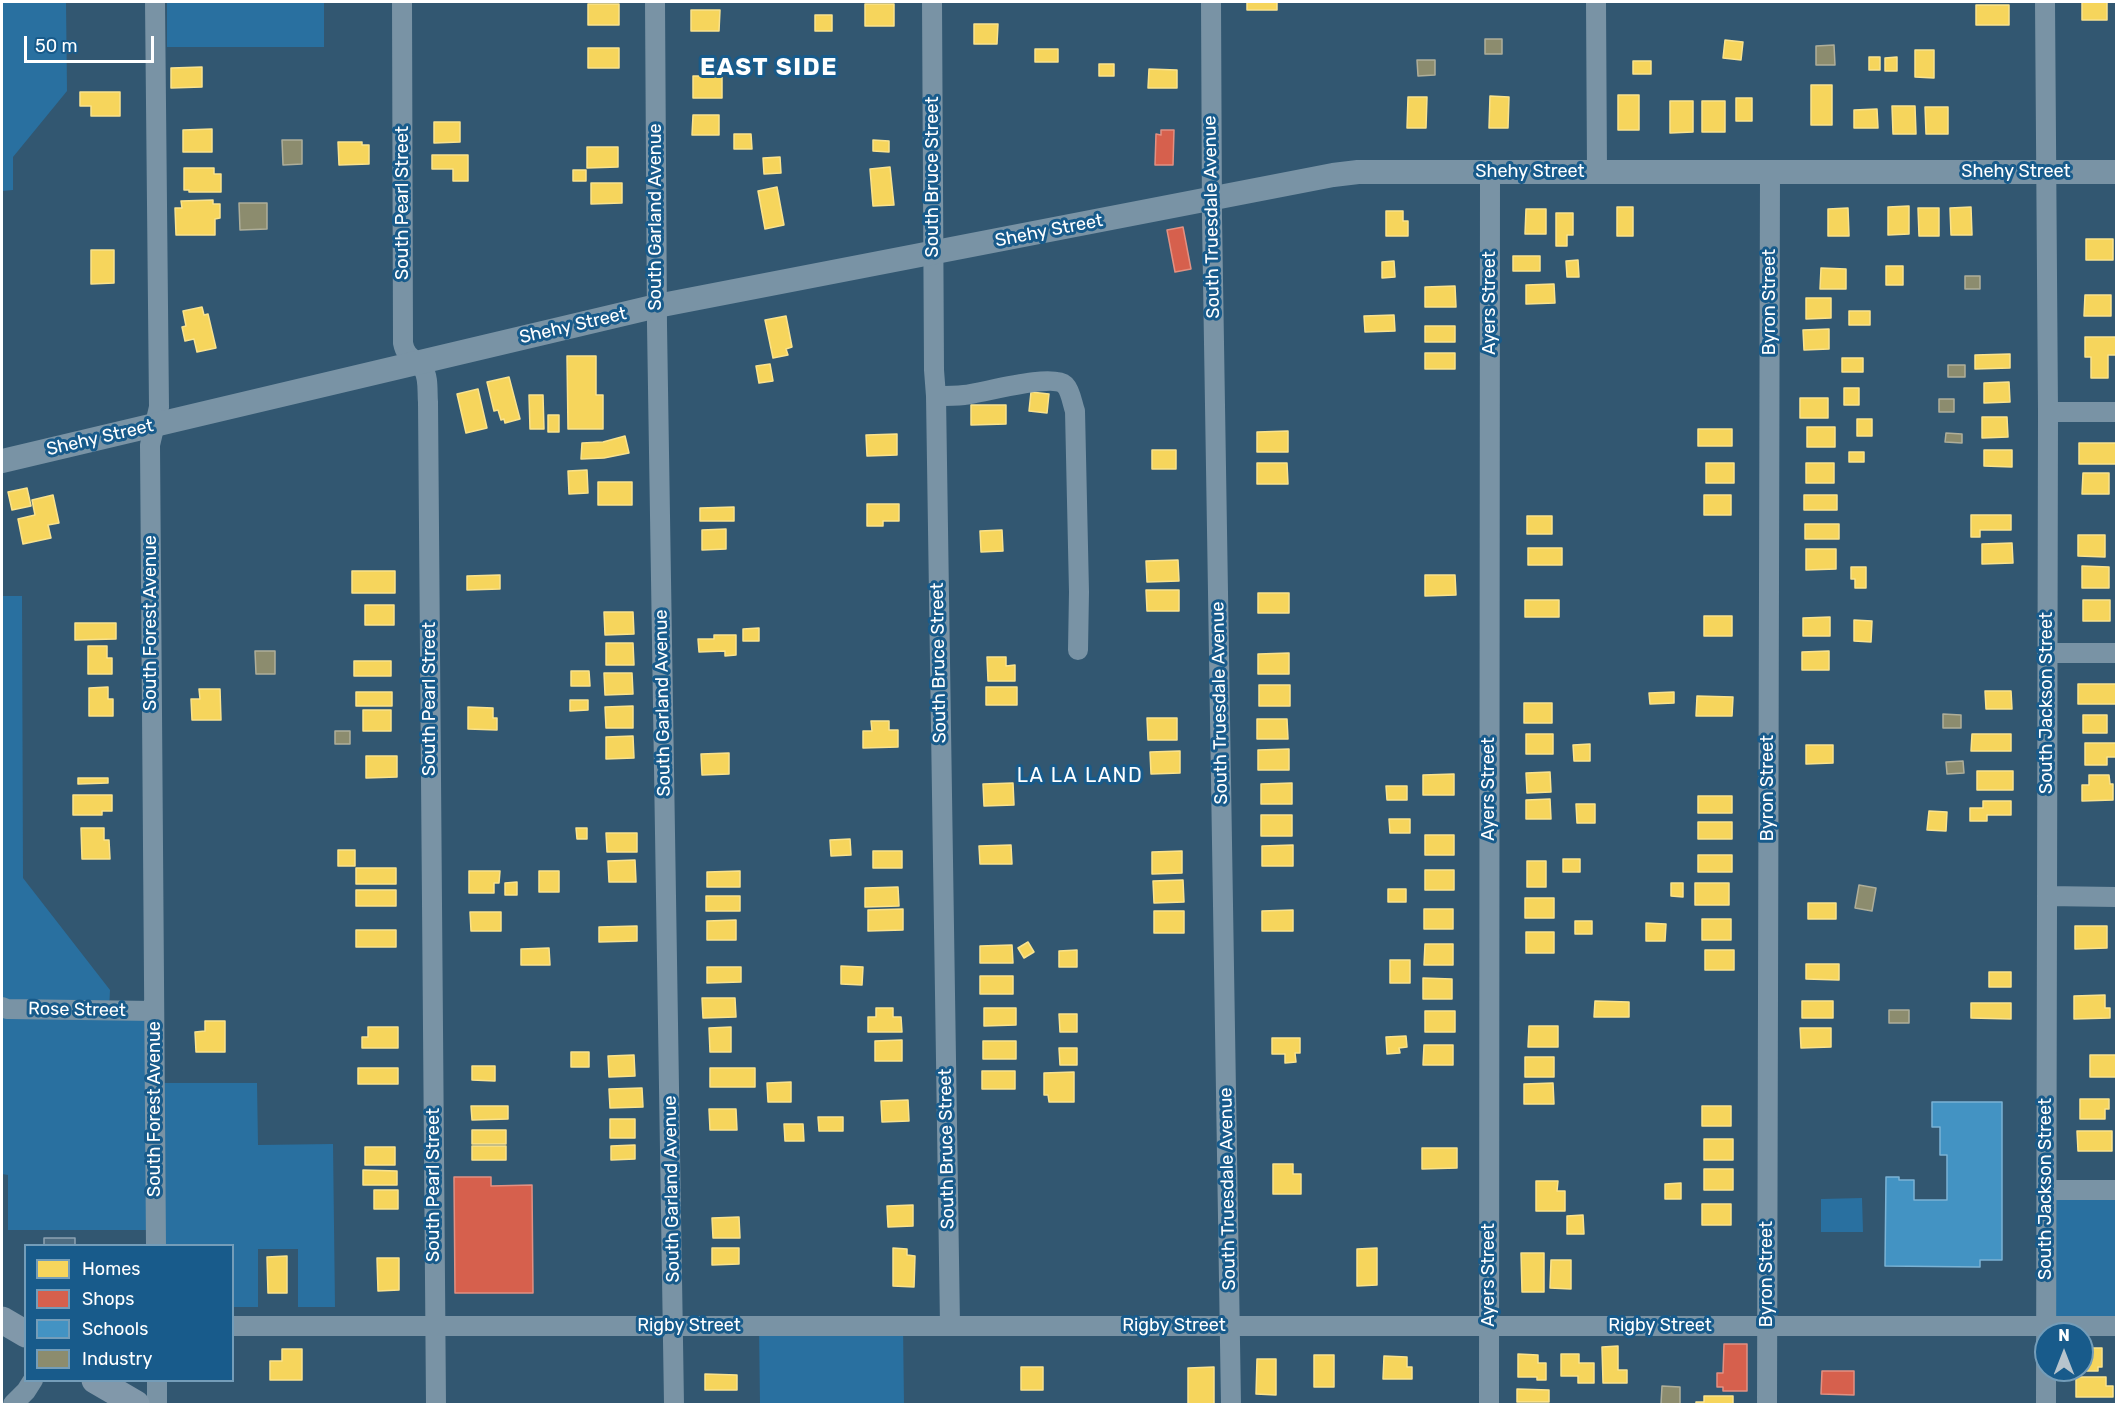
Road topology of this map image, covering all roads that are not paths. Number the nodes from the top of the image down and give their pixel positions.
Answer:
1 (155, 2) edge
2 (402, 2) edge
3 (655, 2) edge
4 (932, 2) edge
5 (1211, 2) edge
6 (1596, 2) edge
7 (2045, 2) edge
8 (1597, 171) junction
9 (1770, 172) junction
10 (2047, 172) junction
11 (2116, 172) edge
12 (1490, 173) junction
13 (1211, 199) junction
14 (933, 253) junction
15 (657, 306) junction
16 (417, 363) junction
17 (936, 396) junction
18 (2048, 412) junction
19 (2116, 412) edge
20 (154, 426) junction
21 (2, 461) edge
22 (1078, 650) dead end
23 (2048, 653) junction
24 (2116, 653) edge
25 (2047, 896) junction
26 (2116, 897) edge
27 (2, 1006) edge
28 (154, 1011) junction
29 (2046, 1190) junction
30 (2116, 1190) edge
31 (156, 1244) edge
32 (2, 1320) edge
33 (2046, 1322) edge
34 (950, 1325) junction
35 (234, 1326) edge
36 (435, 1326) junction
37 (674, 1326) junction
38 (1230, 1326) junction
39 (1489, 1326) junction
40 (1767, 1326) junction
41 (2034, 1326) edge
42 (2094, 1326) edge
43 (2116, 1326) edge
44 (24, 1333) edge
45 (32, 1382) edge
46 (98, 1382) edge
47 (157, 1382) edge
48 (2046, 1382) edge
49 (14, 1404) edge
50 (136, 1404) edge
51 (157, 1404) edge
52 (436, 1404) edge
53 (674, 1404) edge
54 (1231, 1404) edge
55 (1489, 1404) edge
56 (1767, 1404) edge
57 (2046, 1404) edge

1 - 20 street, South Forest Avenue
2 - 16 street, South Pearl Street
3 - 15 street, South Garland Avenue
4 - 14 street, South Bruce Street
5 - 13 street, South Truesdale Avenue
6 - 8 street
7 - 10 street, South Jackson Street
8 - 9 street, Shehy Street
8 - 12 street, Shehy Street
9 - 10 street, Shehy Street
9 - 40 street, Byron Street
10 - 11 street, Shehy Street
10 - 18 street, South Jackson Street
12 - 13 street, Shehy Street
12 - 39 street, Ayers Street
13 - 14 street, Shehy Street
13 - 38 street, South Truesdale Avenue
14 - 15 street, Shehy Street
14 - 17 street, South Bruce Street
15 - 16 street, Shehy Street
15 - 37 street, South Garland Avenue
16 - 20 street, Shehy Street
16 - 36 street, South Pearl Street
17 - 22 street
17 - 34 street, South Bruce Street
18 - 19 street
18 - 23 street, South Jackson Street
20 - 21 street, Shehy Street
20 - 28 street, South Forest Avenue
23 - 24 street
23 - 25 street, South Jackson Street
25 - 26 street
25 - 29 street, South Jackson Street
27 - 28 street, Rose Street
28 - 31 street, South Forest Avenue
29 - 30 street
29 - 33 street, South Jackson Street
32 - 44 main road
34 - 37 street, Rigby Street
34 - 38 street, Rigby Street
35 - 36 street, Rigby Street
36 - 37 street, Rigby Street
36 - 52 street, South Pearl Street
37 - 53 street, South Garland Avenue
38 - 39 street, Rigby Street
38 - 54 street, South Truesdale Avenue
39 - 40 street, Rigby Street
39 - 55 street, Ayers Street
40 - 41 street, Rigby Street
40 - 56 street, Byron Street
42 - 43 street, Rigby Street
45 - 49 street
46 - 50 main road
47 - 51 street
48 - 57 street, South Jackson Street

